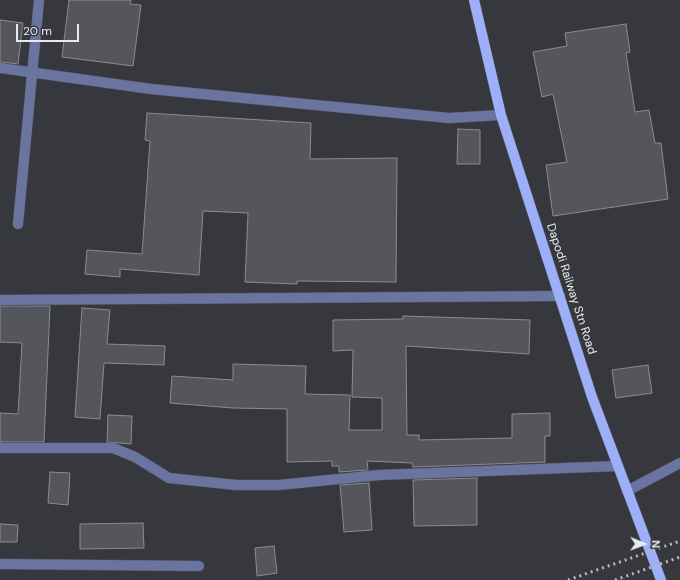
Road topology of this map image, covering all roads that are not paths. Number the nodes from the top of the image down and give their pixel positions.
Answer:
1 (39, 0) edge
2 (474, 0) edge
3 (0, 68) edge
4 (33, 73) junction
5 (501, 115) junction
6 (18, 224) dead end
7 (560, 296) junction
8 (0, 300) edge
9 (0, 448) edge
10 (680, 463) edge
11 (618, 466) junction
12 (627, 491) junction
13 (0, 564) edge
14 (199, 566) dead end
15 (661, 580) edge

1 - 4 street
2 - 5 main road, Dapodi Railway Stn Road
3 - 4 street
4 - 5 street
4 - 6 street
5 - 7 main road, Dapodi Railway Stn Road
7 - 8 street
7 - 11 main road, Dapodi Railway Stn Road
9 - 11 street
10 - 12 street
11 - 12 main road, Dapodi Railway Stn Road
12 - 15 main road, Dapodi Railway Stn Road
13 - 14 street

